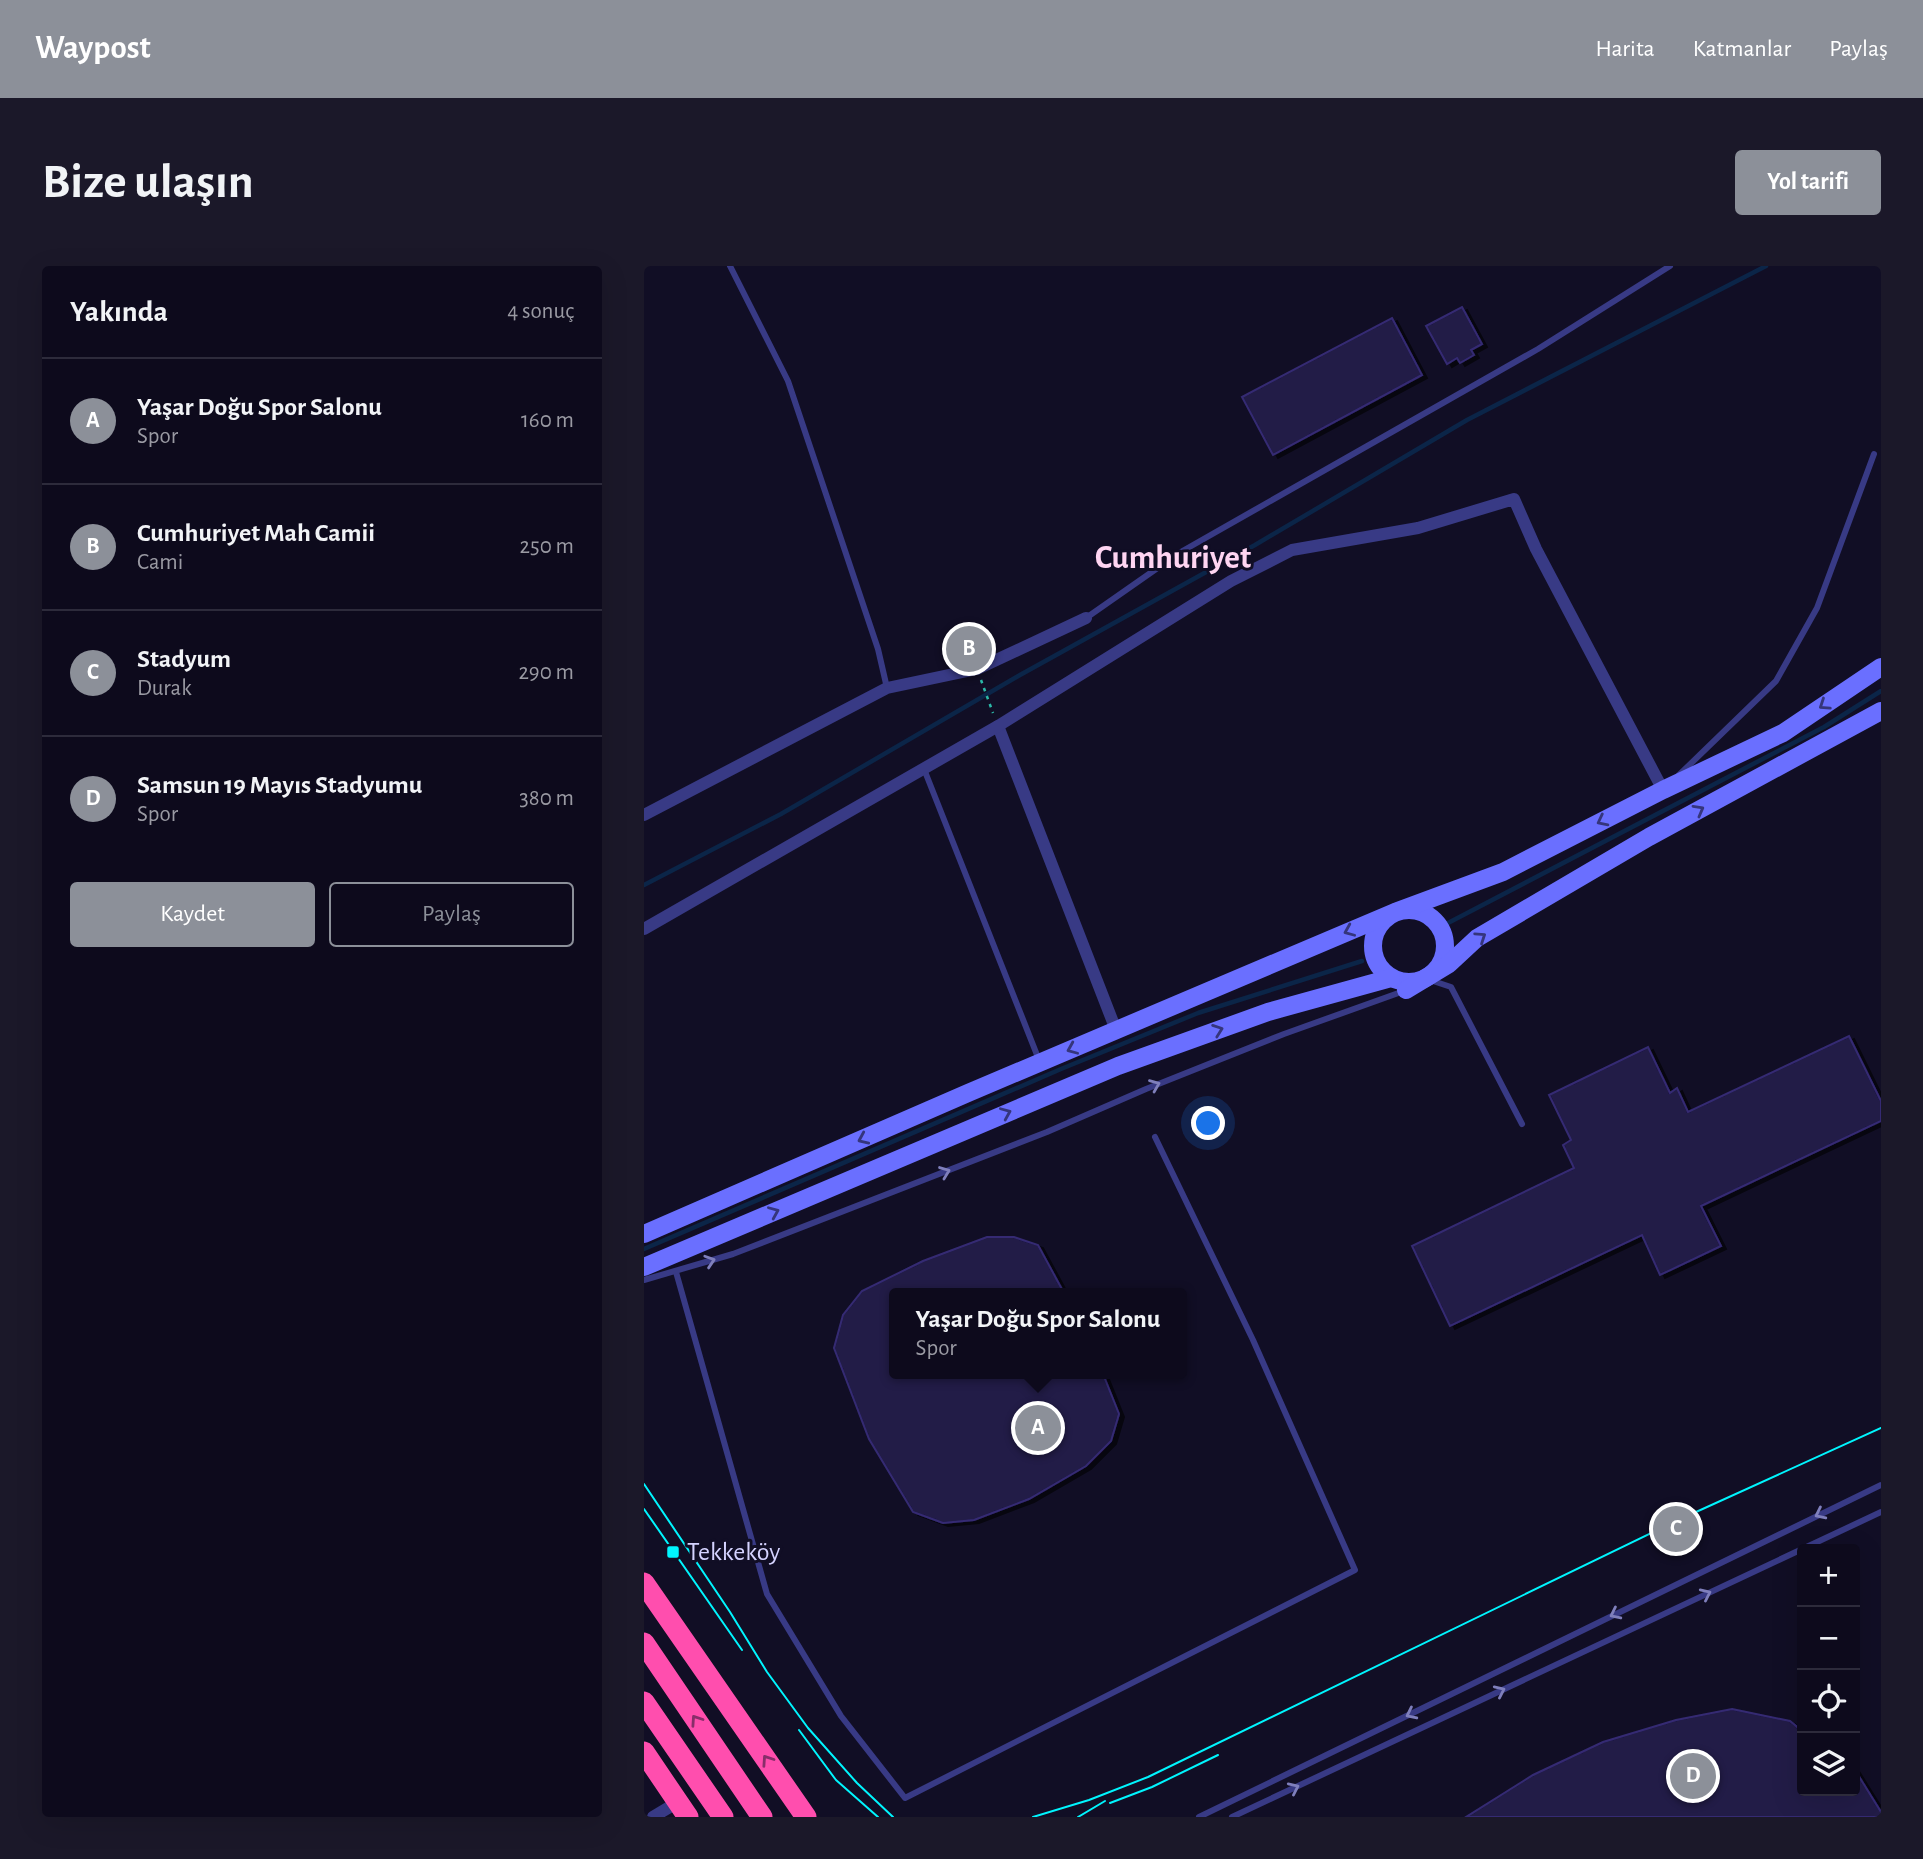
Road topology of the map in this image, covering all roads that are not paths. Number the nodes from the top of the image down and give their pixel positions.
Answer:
1 (730, 266) edge
2 (1670, 266) edge
3 (1874, 454) dead end
4 (1086, 618) joint
5 (1881, 667) edge
6 (887, 688) junction
7 (1881, 711) edge
8 (998, 726) junction
9 (924, 769) junction
10 (1663, 790) junction
11 (644, 815) edge
12 (1395, 912) junction
13 (644, 929) edge
14 (1391, 978) junction
15 (1425, 978) junction
16 (1406, 990) joint
17 (1116, 1030) junction
18 (1040, 1062) junction
19 (1522, 1124) dead end
20 (1155, 1137) dead end
21 (644, 1234) edge
22 (644, 1268) edge
23 (676, 1272) junction
24 (644, 1280) edge
25 (1881, 1485) edge
26 (1881, 1511) edge
27 (644, 1583) edge
28 (644, 1643) edge
29 (644, 1702) edge
30 (644, 1752) edge
31 (683, 1810) edge
32 (653, 1817) edge
33 (723, 1817) edge
34 (762, 1817) edge
35 (806, 1817) edge
36 (1199, 1817) edge
37 (1232, 1817) edge

1 - 6 lane
2 - 4 lane
3 - 10 lane
4 - 6 street
5 -> 10 street
6 - 11 street
15 -> 7 street
8 - 9 street
8 - 10 street
8 - 17 street
9 - 13 street
9 - 18 lane
10 -> 12 street
12 - 14 street
12 - 15 street
12 -> 17 street
14 - 15 street
22 -> 14 street
15 - 16 street
15 - 19 lane
23 -> 16 lane
17 -> 18 street
18 -> 21 street
20 - 23 lane
23 - 24 lane
25 -> 36 lane
37 -> 26 lane
35 -> 27 highway
34 -> 28 highway
29 - 33 highway
30 - 31 highway
31 - 32 street

